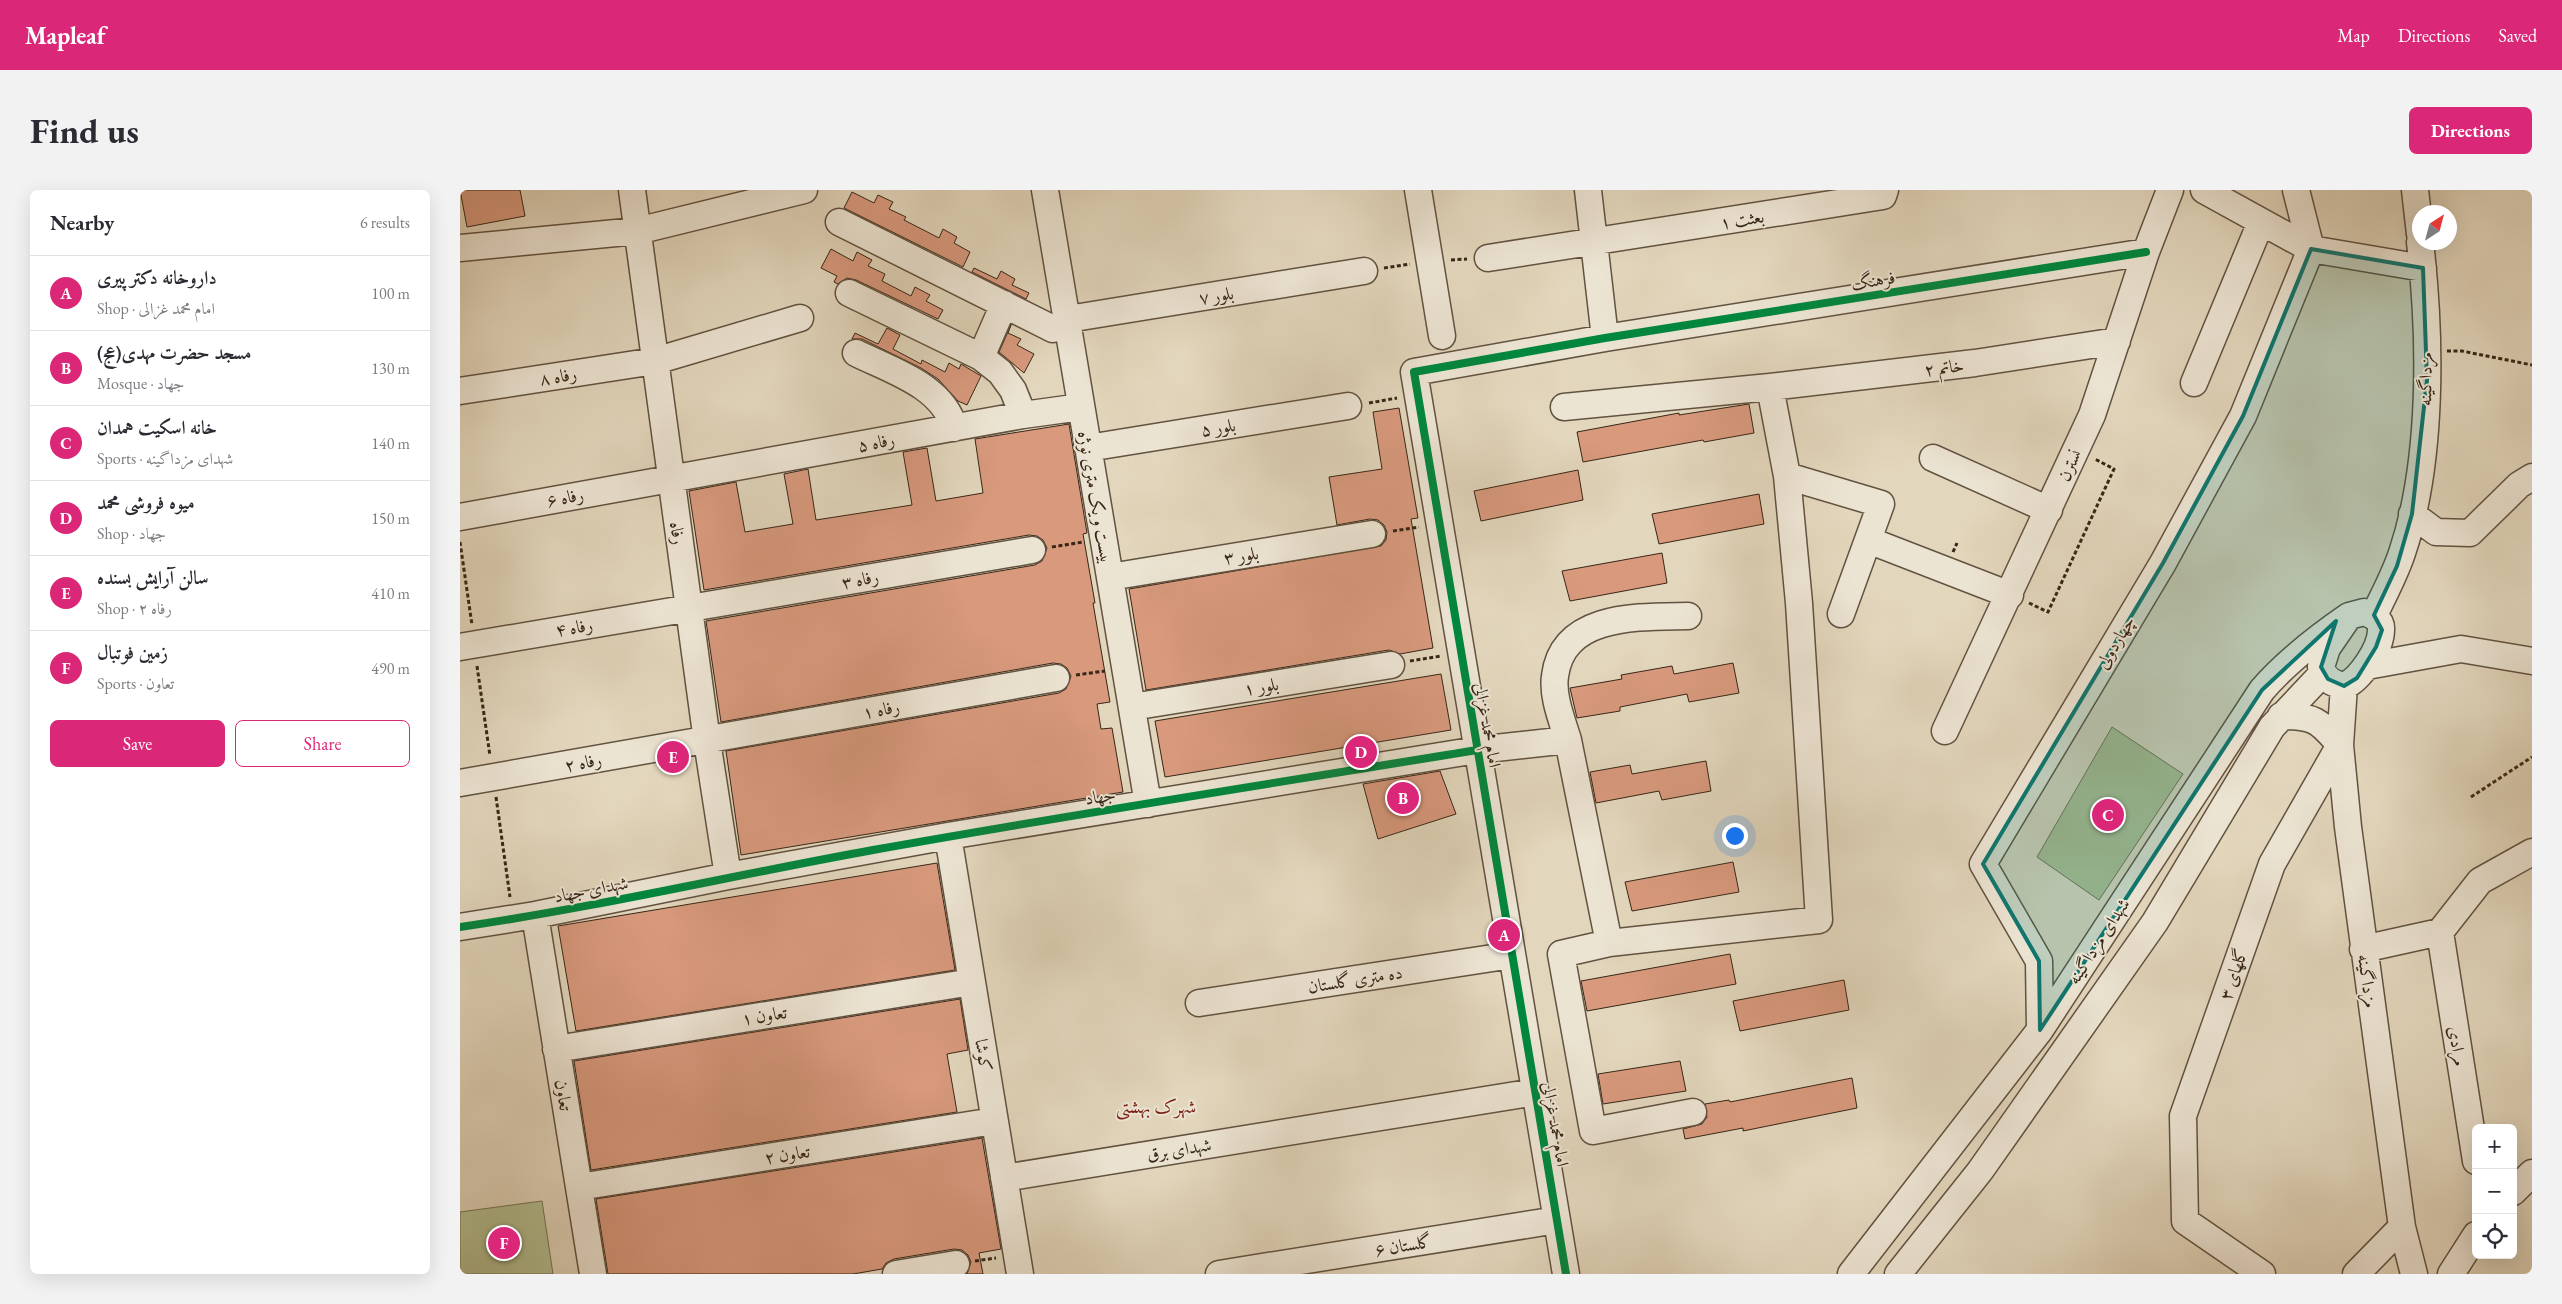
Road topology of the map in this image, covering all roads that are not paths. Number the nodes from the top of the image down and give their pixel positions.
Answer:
1 (632, 190) edge
2 (804, 190) edge
3 (1044, 190) edge
4 (1418, 190) edge
5 (1588, 190) edge
6 (1884, 190) edge
7 (2170, 190) edge
8 (2204, 190) edge
9 (2296, 190) edge
10 (2414, 190) edge
11 (2416, 205) edge
12 (839, 222) dead end
13 (2261, 222) junction
14 (637, 230) junction
15 (1595, 243) junction
16 (460, 248) edge
17 (2312, 249) junction
18 (2421, 250) edge
19 (2146, 252) junction
20 (1488, 258) dead end
21 (2423, 268) junction
22 (1364, 271) dead end
23 (849, 293) dead end
24 (1004, 304) junction
25 (800, 318) dead end
26 (1060, 324) junction
27 (1442, 336) dead end
28 (1605, 338) junction
29 (2117, 341) junction
30 (856, 353) dead end
31 (981, 357) junction
32 (655, 361) junction
33 (2194, 383) dead end
34 (1770, 387) junction
35 (460, 391) edge
36 (1348, 406) road end
37 (1081, 407) junction
38 (1564, 407) dead end
39 (1023, 415) junction
40 (954, 428) junction
41 (1088, 448) junction
42 (1932, 458) dead end
43 (1787, 476) junction
44 (2532, 477) edge
45 (671, 478) junction
46 (2049, 510) junction
47 (2412, 514) junction
48 (460, 517) edge
49 (1372, 534) road end
50 (1868, 540) junction
51 (1032, 550) road end
52 (1110, 577) junction
53 (2010, 594) junction
54 (688, 608) junction
55 (1841, 614) dead end
56 (2374, 615) junction
57 (1688, 616) dead end
58 (2349, 616) junction
59 (467, 645) edge
60 (2532, 661) edge
61 (1391, 664) road end
62 (2367, 666) junction
63 (1056, 678) road end
64 (2334, 679) junction
65 (1132, 707) junction
66 (2281, 716) junction
67 (1945, 732) dead end
68 (706, 740) junction
69 (1568, 740) junction
70 (2340, 745) junction
71 (1477, 750) junction
72 (460, 783) edge
73 (1148, 804) junction
74 (948, 836) junction
75 (2532, 852) edge
76 (728, 876) junction
77 (524, 917) junction
78 (460, 927) edge
79 (2440, 932) junction
80 (1609, 943) junction
81 (2363, 949) junction
82 (1512, 955) junction
83 (972, 982) junction
84 (1199, 1003) dead end
85 (2040, 1030) junction
86 (556, 1049) junction
87 (1535, 1092) junction
88 (1693, 1112) dead end
89 (994, 1121) junction
90 (2472, 1136) edge
91 (2532, 1173) edge
92 (1004, 1178) junction
93 (578, 1187) junction
94 (2517, 1188) edge
95 (1557, 1220) junction
96 (2402, 1227) junction
97 (2472, 1241) edge
98 (956, 1264) road end
99 (1018, 1264) edge
100 (1261, 1271) edge
101 (593, 1274) edge
102 (896, 1274) edge
103 (1219, 1274) edge
104 (1566, 1274) edge
105 (1851, 1274) edge
106 (1898, 1274) edge
107 (2262, 1274) edge
108 (2356, 1274) edge
109 (2414, 1274) edge
110 (2451, 1274) edge

1 - 14 street, رفاه
2 - 14 street
3 - 26 street, بیست و یک متری نوژه
4 - 27 street
5 - 15 street
6 - 15 street, بعثت ۱
7 - 19 street, نسترن
8 - 13 street
9 - 17 street
10 - 11 street
12 - 24 street
13 - 17 street
13 - 33 street
14 - 16 street
14 - 32 street, رفاه
15 - 20 street
15 - 28 street
17 - 21 street
17 - 85 street, چهاردولی
18 - 21 street, مزداگینه
19 - 28 street, فرهنگ
19 - 29 street, نسترن
21 - 47 street, مزداگینه
22 - 26 street, بلور ۷
23 - 31 street
24 - 26 street
24 - 31 street
25 - 32 street, رفاه ۸
26 - 37 street, بیست و یک متری نوژه
28 - 71 street, امام محمد غزالی
29 - 34 street, خاتم ۲
29 - 46 street, نسترن
30 - 40 street
31 - 39 street
32 - 35 street, رفاه ۸
32 - 45 street, رفاه
34 - 38 street, خاتم ۲
34 - 43 street
36 - 41 street, بلور ۵
37 - 39 street, رفاه ۵
37 - 41 street, بیست و یک متری نوژه
39 - 40 street, رفاه ۵
40 - 45 street, رفاه ۵
41 - 52 street, بیست و یک متری نوژه
42 - 46 street
43 - 50 street
43 - 80 street
44 - 47 street
45 - 48 street, رفاه ۶
45 - 54 street, رفاه
46 - 53 street, نسترن
47 - 56 street, مزداگینه
49 - 52 street, بلور ۳
50 - 53 street
50 - 55 street
51 - 54 street, رفاه ۳
52 - 65 street, بیست و یک متری نوژه
53 - 67 street, نسترن
54 - 59 street, رفاه ۴
54 - 68 street, رفاه
56 - 58 street
56 - 62 street
57 - 69 street
58 - 64 street, مزداگینه
58 - 85 street, شهدای مزداگینه
60 - 62 street
61 - 65 street, بلور ۱
62 - 64 street, شهدای مزداگینه
63 - 68 street, رفاه ۱
64 - 66 street, شهدای مزداگینه
64 - 70 street, مزداگینه
65 - 73 street, بیست و یک متری نوژه
66 - 70 street
66 - 106 street, شهدای مزداگینه
68 - 72 street, رفاه ۲
68 - 76 street, رفاه
69 - 71 street, جهاد
69 - 80 street
70 - 81 street, مزداگینه
70 - 107 street, گلهای ۳
71 - 73 street, جهاد
71 - 82 street, امام محمد غزالی
73 - 74 street, جهاد
74 - 76 street, جهاد
74 - 83 street, کوشا
75 - 79 street
76 - 77 street, شهدای جهاد
77 - 78 street, شهدای جهاد
77 - 86 street, تعاون
79 - 81 street
79 - 90 street, مرادی
80 - 88 street
81 - 96 street, مزداگینه
82 - 84 street, ده متری گلستان
82 - 87 street, امام محمد غزالی
83 - 86 street, تعاون ۱
83 - 89 street, کوشا
85 - 105 street, شهدای مزداگینه
86 - 93 street, تعاون
87 - 92 street, شهدای برق
87 - 95 street, امام محمد غزالی
89 - 92 street, کوشا
89 - 93 street, تعاون ۲
91 - 94 street
92 - 99 street, کوشا
93 - 101 street, تعاون
95 - 100 street, گلستان ۶
95 - 104 street, امام محمد غزالی
96 - 108 street
96 - 109 street, مزداگینه
97 - 110 street
98 - 102 street
100 - 103 street, گلستان ۶

